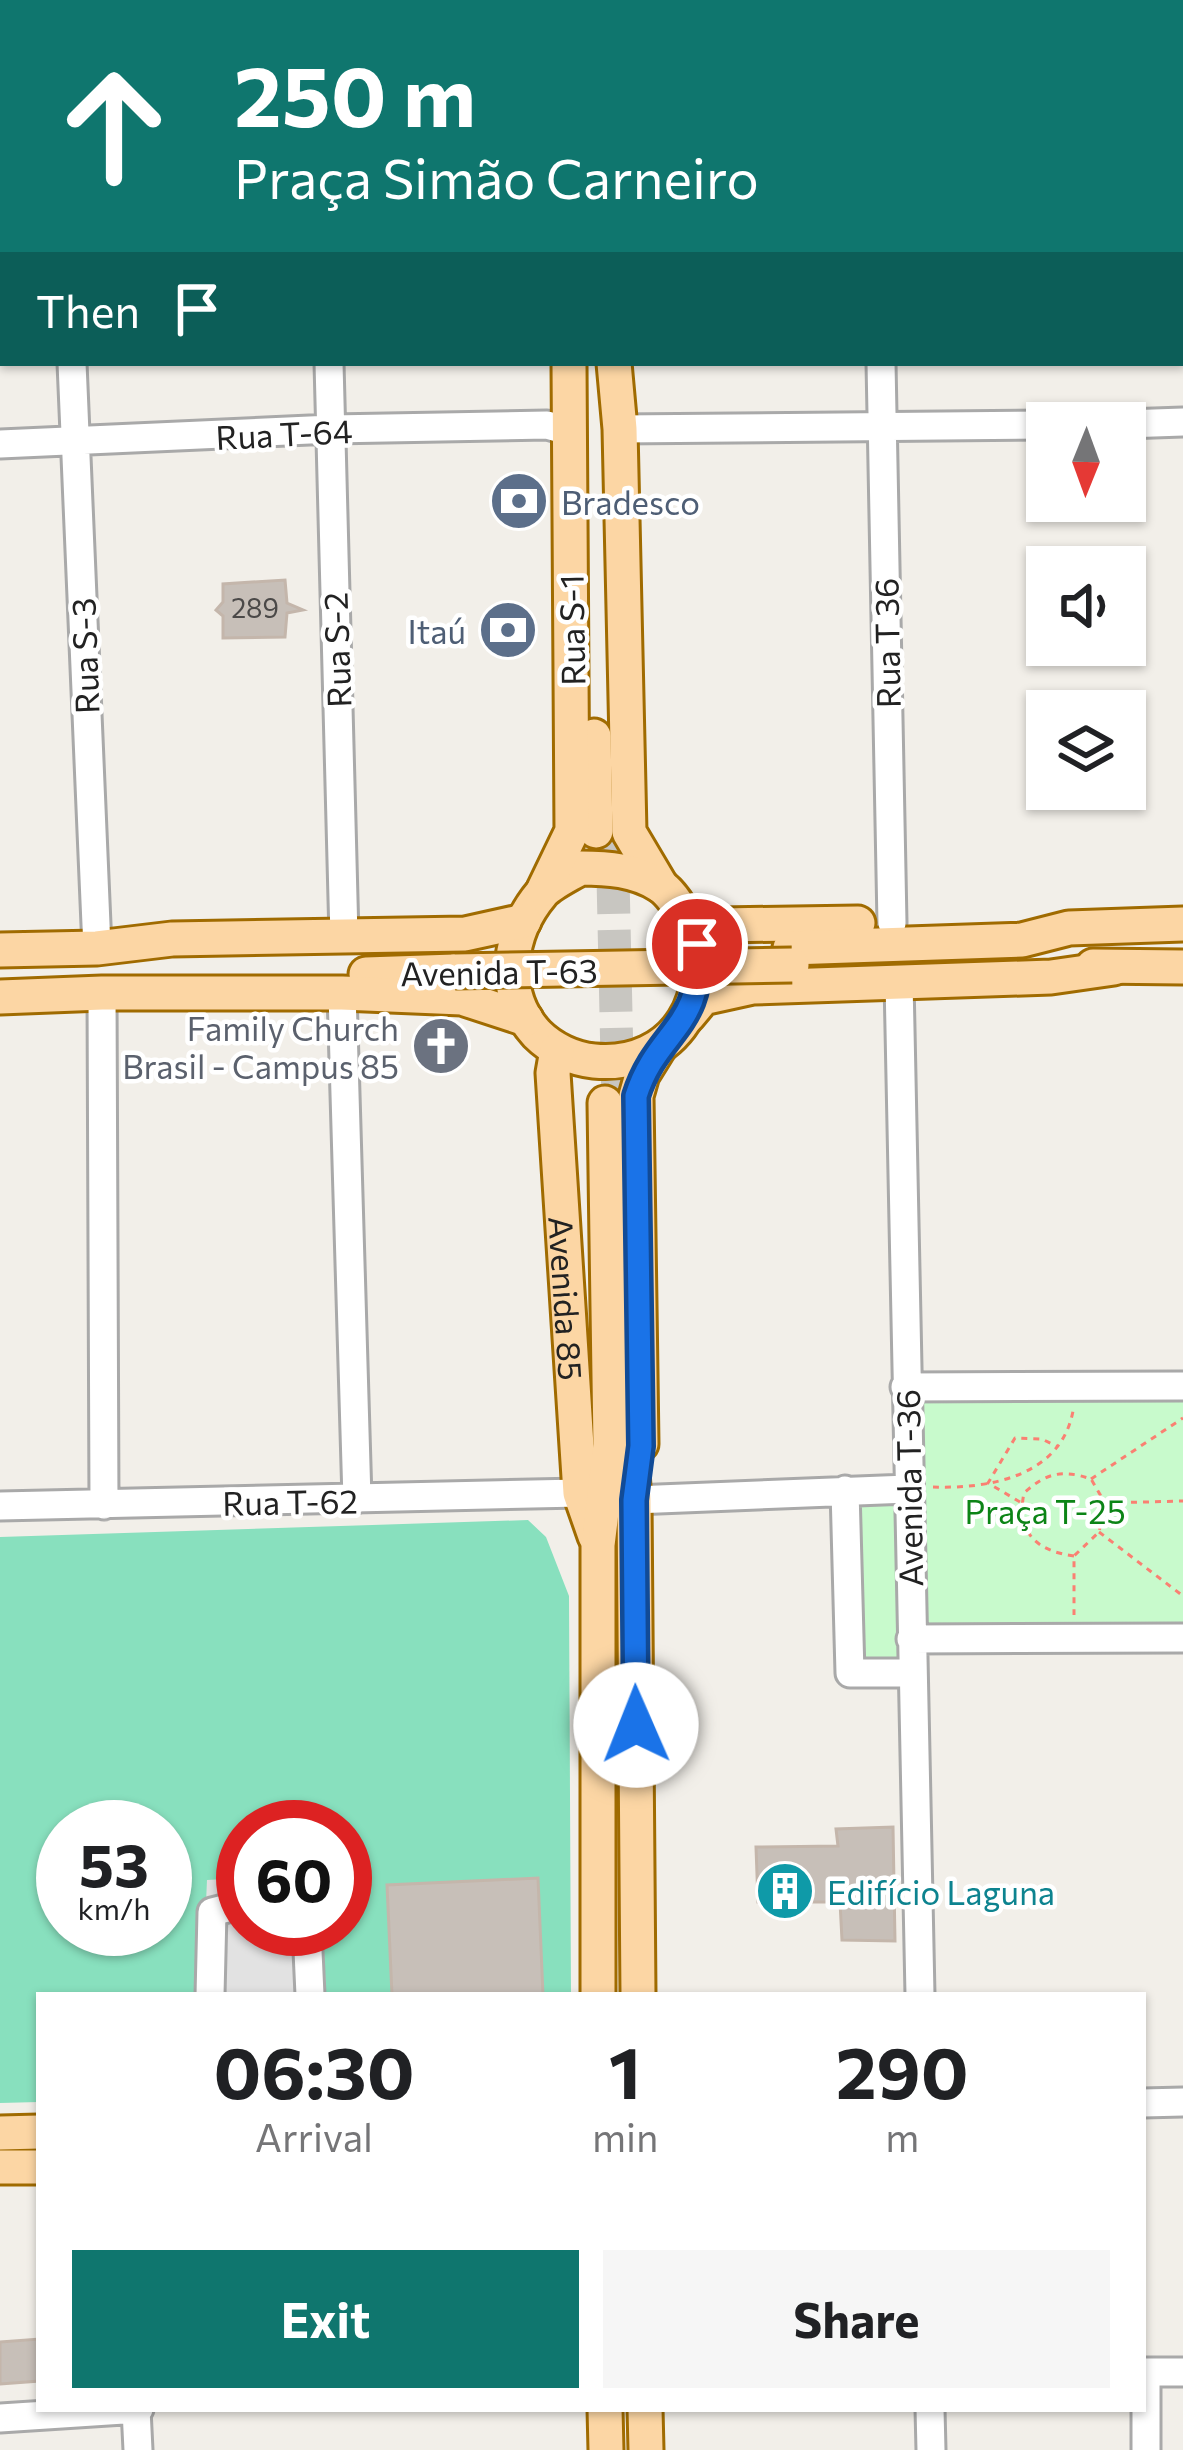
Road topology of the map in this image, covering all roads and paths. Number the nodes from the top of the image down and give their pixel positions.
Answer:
1 (73, 366) edge
2 (329, 366) edge
3 (569, 366) edge
4 (578, 366) edge
5 (605, 366) edge
6 (614, 366) edge
7 (881, 366) edge
8 (1183, 422) edge
9 (1146, 423) edge
10 (1026, 426) edge
11 (332, 429) junction
12 (882, 429) junction
13 (620, 430) junction
14 (568, 431) junction
15 (75, 443) junction
16 (0, 444) edge
17 (661, 886) junction
18 (543, 892) junction
19 (684, 917) junction
20 (524, 921) junction
21 (892, 923) junction
22 (1183, 924) edge
23 (1069, 928) junction
24 (344, 937) junction
25 (97, 948) junction
26 (0, 950) edge
27 (791, 957) junction
28 (456, 963) junction
29 (1183, 967) edge
30 (1114, 968) junction
31 (899, 981) junction
32 (101, 993) junction
33 (342, 993) junction
34 (0, 997) edge
35 (688, 1016) junction
36 (526, 1019) junction
37 (660, 1046) junction
38 (557, 1050) junction
39 (1183, 1386) edge
40 (905, 1387) junction
41 (1072, 1413) dead end
42 (1183, 1418) edge
43 (1060, 1448) junction
44 (1091, 1479) junction
45 (988, 1484) junction
46 (911, 1488) junction
47 (845, 1490) junction
48 (580, 1493) junction
49 (357, 1499) junction
50 (634, 1500) junction
51 (1183, 1501) edge
52 (1022, 1503) junction
53 (1105, 1503) junction
54 (104, 1505) junction
55 (0, 1506) edge
56 (1099, 1532) junction
57 (598, 1545) junction
58 (1074, 1556) junction
59 (1183, 1596) edge
60 (1074, 1632) dead end
61 (1183, 1638) edge
62 (911, 1639) junction
63 (912, 1673) junction
64 (216, 1911) edge
65 (308, 1956) edge
66 (210, 1992) edge
67 (310, 1992) edge
68 (598, 1992) edge
69 (638, 1992) edge
70 (920, 1992) edge
71 (1183, 2102) edge
72 (1146, 2103) edge
73 (36, 2132) edge
74 (0, 2133) edge
75 (0, 2167) edge
76 (36, 2167) edge
77 (1146, 2372) edge
78 (1183, 2372) edge
79 (92, 2412) edge
80 (138, 2412) edge
81 (605, 2412) edge
82 (645, 2412) edge
83 (930, 2412) edge
84 (1145, 2412) edge
85 (0, 2418) edge
86 (138, 2450) edge
87 (606, 2450) edge
88 (646, 2450) edge
89 (931, 2450) edge
90 (1146, 2450) edge

1 - 15 street, Rua S-3
2 - 11 street, Rua S-2
3 - 14 main road, Rua S-1
4 - 5 main road, Rua S-1
6 - 13 main road, Rua S-1
7 - 12 street, Rua T 36
8 - 9 street
10 - 12 street
11 - 14 street, Rua T-64
11 - 15 street, Rua T-64
11 - 24 street, Rua S-2
12 - 13 street
12 - 21 street, Rua T 36
13 - 17 main road, Rua S-1
14 - 18 main road, Rua S-1
15 - 16 street, Rua T-64
15 - 25 street, Rua S-3
17 - 18 main road
17 - 19 main road
18 - 20 main road
19 - 21 main road, Avenida T-63
19 - 35 main road
20 - 24 main road, Avenida T-63
20 - 36 main road
21 - 23 main road, Avenida T-63
22 - 23 main road, Avenida T-63
23 - 27 main road, Avenida T-63
24 - 25 main road, Avenida T-63
25 - 26 main road, Avenida T-63
25 - 28 main road, Avenida T-63
27 - 28 main road, Avenida T-63, bridge
27 - 30 main road, Avenida T-63
28 - 32 main road, Avenida T-63
29 - 30 main road, Avenida T-63
30 - 31 main road, Avenida T-63
31 - 35 main road, Avenida T-63
31 - 40 street, Avenida T-36
32 - 33 main road, Avenida T-63
32 - 34 main road, Avenida T-63
32 - 54 street
33 - 36 main road, Avenida T-63
33 - 49 street
35 - 37 main road
36 - 38 main road
37 - 38 main road
37 - 50 main road, Avenida 85
38 - 48 main road, Avenida 85
39 - 40 street
40 - 46 street, Avenida T-36
41 - 43 path
42 - 44 path
43 - 45 path
43 - 45 path
44 - 52 path
44 - 53 path
45 - 46 path
45 - 52 path
46 - 47 street
46 - 62 street, Avenida T-36
47 - 50 street
47 - 63 street
48 - 49 street, Rua T-62
48 - 57 main road, Avenida 85
49 - 54 street, Rua T-62
50 - 57 main road, Avenida 85
50 - 69 main road, Avenida 85
51 - 53 path
52 - 58 path
53 - 56 path
54 - 55 street, Rua T-62
56 - 58 path
56 - 59 path
57 - 68 main road, Avenida 85
58 - 60 path
61 - 62 street
62 - 63 street, Avenida T-36
63 - 70 street, Avenida T-36
64 - 66 street
65 - 67 street
71 - 72 street
73 - 74 main road
75 - 76 main road
77 - 78 street
79 - 85 street
80 - 86 street
81 - 87 main road
82 - 88 main road
83 - 89 street
84 - 90 street

